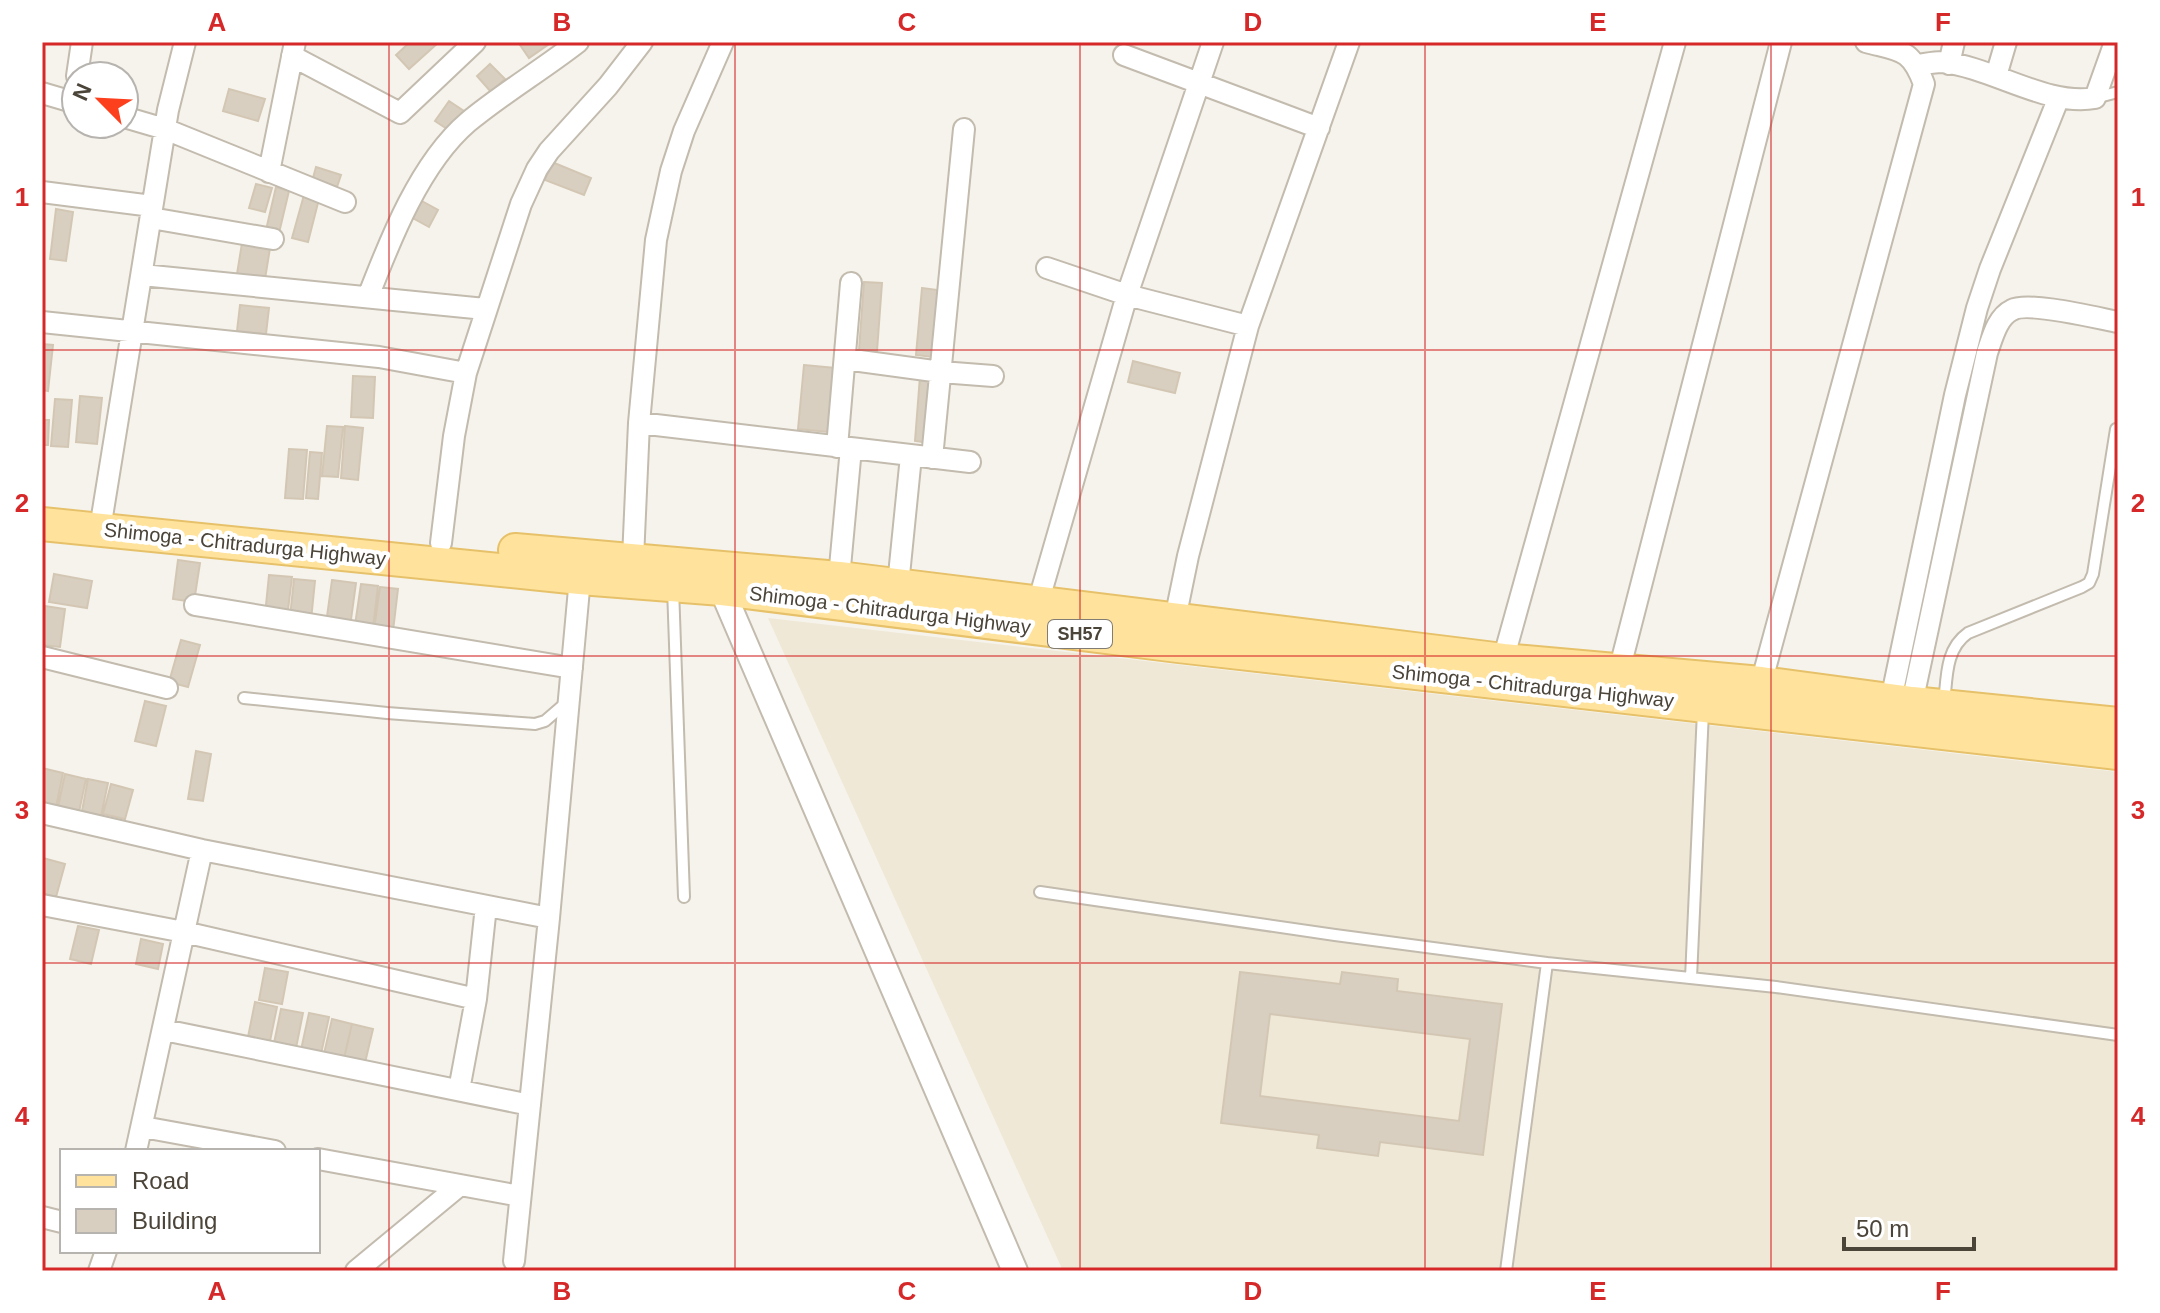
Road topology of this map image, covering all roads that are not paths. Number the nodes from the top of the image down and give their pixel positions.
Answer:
1 (185, 42) edge
2 (475, 42) edge
3 (578, 42) edge
4 (642, 42) edge
5 (723, 42) edge
6 (1213, 42) edge
7 (1349, 42) edge
8 (1675, 42) edge
9 (1781, 42) edge
10 (1866, 42) edge
11 (1954, 42) edge
12 (2006, 42) edge
13 (2115, 42) edge
14 (1902, 47) edge
15 (294, 49) edge
16 (1124, 55) dead end
17 (1949, 64) junction
18 (1917, 65) junction
19 (1996, 76) junction
20 (1197, 84) junction
21 (2118, 92) edge
22 (2059, 97) junction
23 (2095, 98) junction
24 (140, 122) edge
25 (1319, 128) junction
26 (165, 129) junction
27 (964, 129) dead end
28 (269, 172) junction
29 (42, 192) edge
30 (345, 202) dead end
31 (152, 212) junction
32 (273, 239) dead end
33 (1047, 268) dead end
34 (142, 275) junction
35 (851, 283) dead end
36 (1127, 295) junction
37 (368, 297) junction
38 (485, 309) junction
39 (42, 322) edge
40 (2118, 322) edge
41 (1248, 326) junction
42 (134, 331) junction
43 (845, 359) junction
44 (941, 372) junction
45 (466, 373) junction
46 (993, 376) dead end
47 (639, 423) junction
48 (2116, 429) dead end
49 (844, 448) junction
50 (911, 456) junction
51 (932, 458) junction
52 (970, 462) dead end
53 (42, 502) edge
54 (101, 519) junction
55 (42, 524) edge
56 (441, 543) junction
57 (633, 559) junction
58 (580, 578) junction
59 (717, 578) junction
60 (839, 578) junction
61 (898, 585) junction
62 (673, 586) junction
63 (1038, 603) junction
64 (195, 605) dead end
65 (1175, 619) junction
66 (42, 657) edge
67 (1503, 660) junction
68 (572, 668) junction
69 (1619, 671) junction
70 (167, 688) dead end
71 (1757, 697) junction
72 (244, 698) dead end
73 (568, 701) junction
74 (1901, 701) junction
75 (1703, 705) junction
76 (1944, 705) junction
77 (2118, 724) edge
78 (2118, 753) edge
79 (42, 813) edge
80 (202, 850) junction
81 (1040, 892) dead end
82 (684, 897) dead end
83 (42, 905) edge
84 (486, 906) junction
85 (549, 918) junction
86 (184, 932) junction
87 (1547, 963) junction
88 (1691, 978) junction
89 (476, 999) junction
90 (164, 1030) junction
91 (2118, 1035) edge
92 (459, 1090) junction
93 (530, 1105) junction
94 (143, 1127) junction
95 (137, 1149) edge
96 (264, 1149) edge
97 (320, 1159) edge
98 (460, 1185) junction
99 (520, 1196) junction
100 (514, 1261) dead end
101 (356, 1271) edge
102 (1015, 1271) edge
103 (1506, 1271) edge

1 - 26 street
2 - 15 street
3 - 37 street
4 - 38 street
5 - 47 street
6 - 20 street
7 - 25 street
8 - 67 street
9 - 69 street
10 - 14 street
11 - 17 street
12 - 19 street
13 - 23 street
14 - 18 street
15 - 28 street
16 - 20 street
17 - 18 street
17 - 19 street
18 - 71 street
19 - 22 street
20 - 25 street
20 - 36 street
21 - 23 lane
22 - 23 street
22 - 74 street
24 - 26 street
25 - 41 street
26 - 28 street
26 - 31 street
27 - 44 street
28 - 30 street
29 - 31 street
31 - 32 street
31 - 34 street
33 - 36 street
34 - 37 street
34 - 42 street
35 - 43 street
36 - 41 street
36 - 63 street
37 - 38 street
38 - 45 street
39 - 42 street
40 - 74 street
41 - 65 street
42 - 45 street
42 - 54 street
43 - 44 street
43 - 49 street
44 - 46 street
44 - 51 street
45 - 56 street
47 - 49 street
47 - 57 street
48 - 76 lane
49 - 50 street
49 - 60 street
50 - 51 street
50 - 61 street
51 - 52 street
53 - 54 main road, Shimoga - Chitradurga Highway / SH57
54 - 55 main road, Shimoga - Chitradurga Highway / SH57
54 - 56 main road, Shimoga - Chitradurga Highway / SH57
54 - 58 main road, Shimoga - Chitradurga Highway / SH57
56 - 57 main road, Shimoga - Chitradurga Highway / SH57
57 - 59 main road, Shimoga - Chitradurga Highway / SH57
58 - 62 main road, Shimoga - Chitradurga Highway / SH57
58 - 68 street
59 - 60 main road, Shimoga - Chitradurga Highway / SH57
59 - 62 main road, Shimoga - Chitradurga Highway / SH57
59 - 75 main road, Shimoga - Chitradurga Highway / SH57
59 - 102 street
60 - 61 main road, Shimoga - Chitradurga Highway / SH57
61 - 63 main road, Shimoga - Chitradurga Highway / SH57
62 - 82 lane
63 - 65 main road, Shimoga - Chitradurga Highway / SH57
64 - 68 street
65 - 67 main road, Shimoga - Chitradurga Highway / SH57
66 - 70 street
67 - 69 main road, Shimoga - Chitradurga Highway / SH57
68 - 73 street
69 - 71 main road, Shimoga - Chitradurga Highway / SH57
71 - 74 main road, Shimoga - Chitradurga Highway / SH57
71 - 75 main road, Shimoga - Chitradurga Highway / SH57
71 - 78 main road, Shimoga - Chitradurga Highway / SH57
72 - 73 lane
73 - 85 street
74 - 76 main road, Shimoga - Chitradurga Highway / SH57
75 - 88 lane
76 - 77 main road, Shimoga - Chitradurga Highway / SH57
79 - 80 street
80 - 84 street
80 - 86 street
81 - 87 lane
83 - 86 street
84 - 85 street
84 - 89 street
85 - 93 street
86 - 89 street
86 - 90 street
87 - 88 lane
87 - 103 lane
88 - 91 lane
89 - 92 street
90 - 92 street
90 - 94 street
92 - 93 street
93 - 99 street
94 - 95 street
94 - 96 street
97 - 98 street
98 - 99 street
98 - 101 street
99 - 100 street

